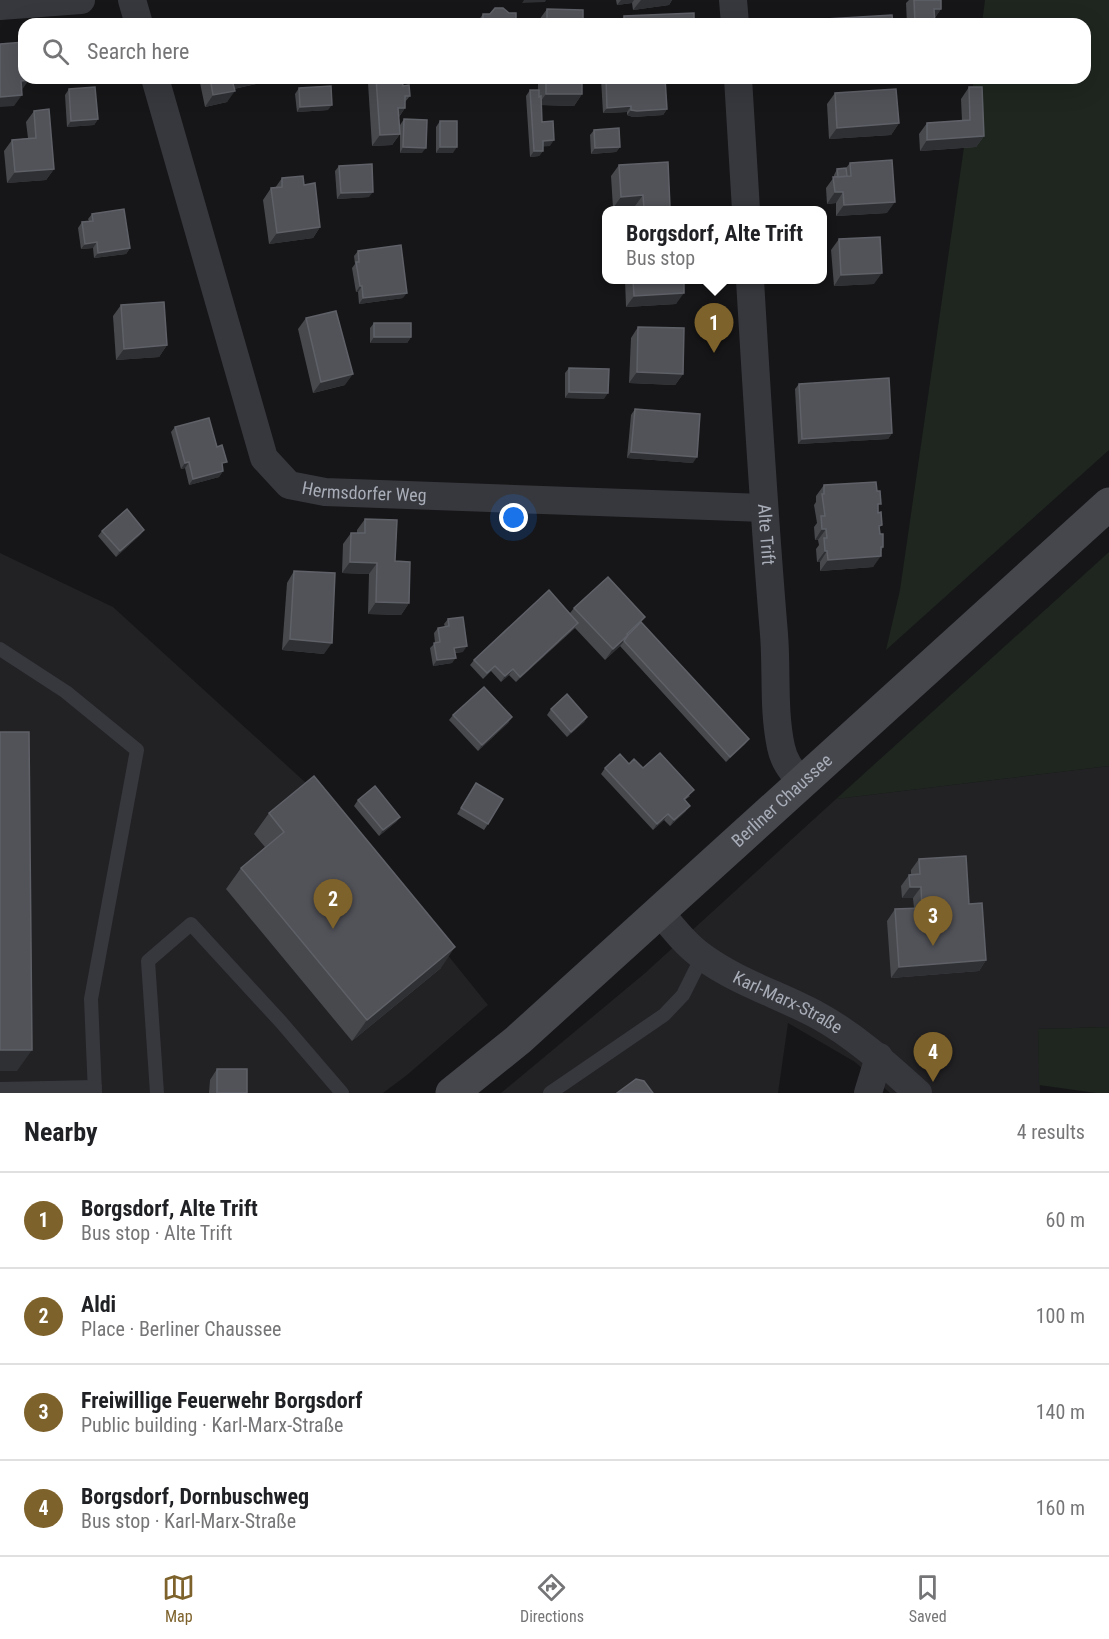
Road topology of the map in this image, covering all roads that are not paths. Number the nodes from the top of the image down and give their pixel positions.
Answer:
1 (81, 0) edge
2 (132, 0) edge
3 (734, 0) edge
4 (0, 6) edge
5 (137, 18) edge
6 (735, 18) edge
7 (157, 84) edge
8 (738, 84) edge
9 (746, 206) edge
10 (750, 284) edge
11 (1109, 504) edge
12 (764, 508) junction
13 (0, 649) edge
14 (801, 782) junction
15 (658, 911) junction
16 (702, 957) junction
17 (879, 1057) junction
18 (0, 1089) edge
19 (465, 1089) edge
20 (95, 1090) edge
21 (157, 1093) edge
22 (342, 1093) edge
23 (550, 1093) edge
24 (868, 1093) edge
25 (918, 1093) edge

1 - 4 street
2 - 5 street
3 - 6 street
7 - 12 street, Hermsdorfer Weg
8 - 9 street
10 - 12 street, Alte Trift
11 - 14 main road, Berliner Chaussee
12 - 14 street, Alte Trift
13 - 20 lane
14 - 15 main road, Berliner Chaussee
15 - 16 street, Karl-Marx-Straße
15 - 19 main road, Berliner Chaussee
16 - 17 street, Karl-Marx-Straße
16 - 23 lane
17 - 24 street
17 - 25 street, Karl-Marx-Straße
18 - 20 lane
21 - 22 lane

